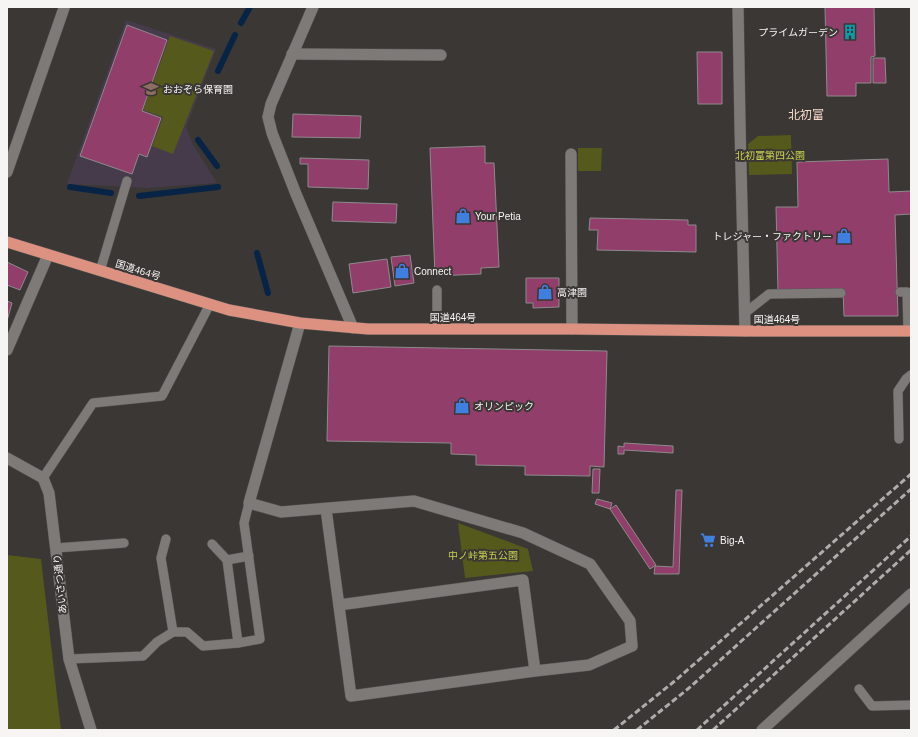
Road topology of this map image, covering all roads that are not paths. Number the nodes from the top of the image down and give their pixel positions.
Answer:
1 (312, 7) edge
2 (738, 7) edge
3 (65, 8) edge
4 (292, 54) junction
5 (441, 55) dead end
6 (571, 154) dead end
7 (7, 172) edge
8 (127, 181) dead end
9 (7, 242) edge
10 (48, 255) junction
11 (100, 270) junction
12 (437, 290) dead end
13 (900, 292) dead end
14 (841, 293) dead end
15 (210, 304) junction
16 (744, 313) junction
17 (300, 323) junction
18 (354, 328) junction
19 (437, 329) junction
20 (572, 329) junction
21 (745, 331) junction
22 (909, 331) edge
23 (7, 350) edge
24 (911, 375) edge
25 (899, 439) dead end
26 (7, 458) edge
27 (43, 478) junction
28 (249, 503) junction
29 (326, 509) junction
30 (166, 539) dead end
31 (124, 543) dead end
32 (212, 544) dead end
33 (56, 548) junction
34 (249, 556) junction
35 (228, 560) junction
36 (911, 594) edge
37 (339, 605) junction
38 (174, 632) junction
39 (238, 643) junction
40 (69, 659) junction
41 (534, 671) junction
42 (859, 689) dead end
43 (911, 706) edge
44 (91, 730) edge
45 (762, 730) edge

1 - 4 street
2 - 16 street
3 - 7 street
4 - 5 street
4 - 18 street
6 - 20 street
8 - 11 lane
9 - 10 highway, 国道464号
10 - 11 highway, 国道464号
10 - 23 street
11 - 15 highway, 国道464号
12 - 19 lane
13 - 22 lane
14 - 16 lane
15 - 17 highway, 国道464号
15 - 27 lane
16 - 21 street
17 - 18 highway, 国道464号
17 - 28 street
18 - 19 highway, 国道464号
19 - 20 highway, 国道464号
20 - 21 highway, 国道464号
21 - 22 highway, 国道464号
24 - 25 lane
26 - 27 street
27 - 33 street, あいさつ通り
28 - 29 street
28 - 34 lane
29 - 37 street
29 - 41 street
30 - 38 lane
31 - 33 lane
32 - 35 lane
33 - 40 street, あいさつ通り
34 - 35 lane
34 - 39 lane
35 - 39 lane
36 - 45 street
37 - 41 street
37 - 41 street
38 - 39 lane
38 - 40 lane
40 - 44 street, あいさつ通り
42 - 43 lane

